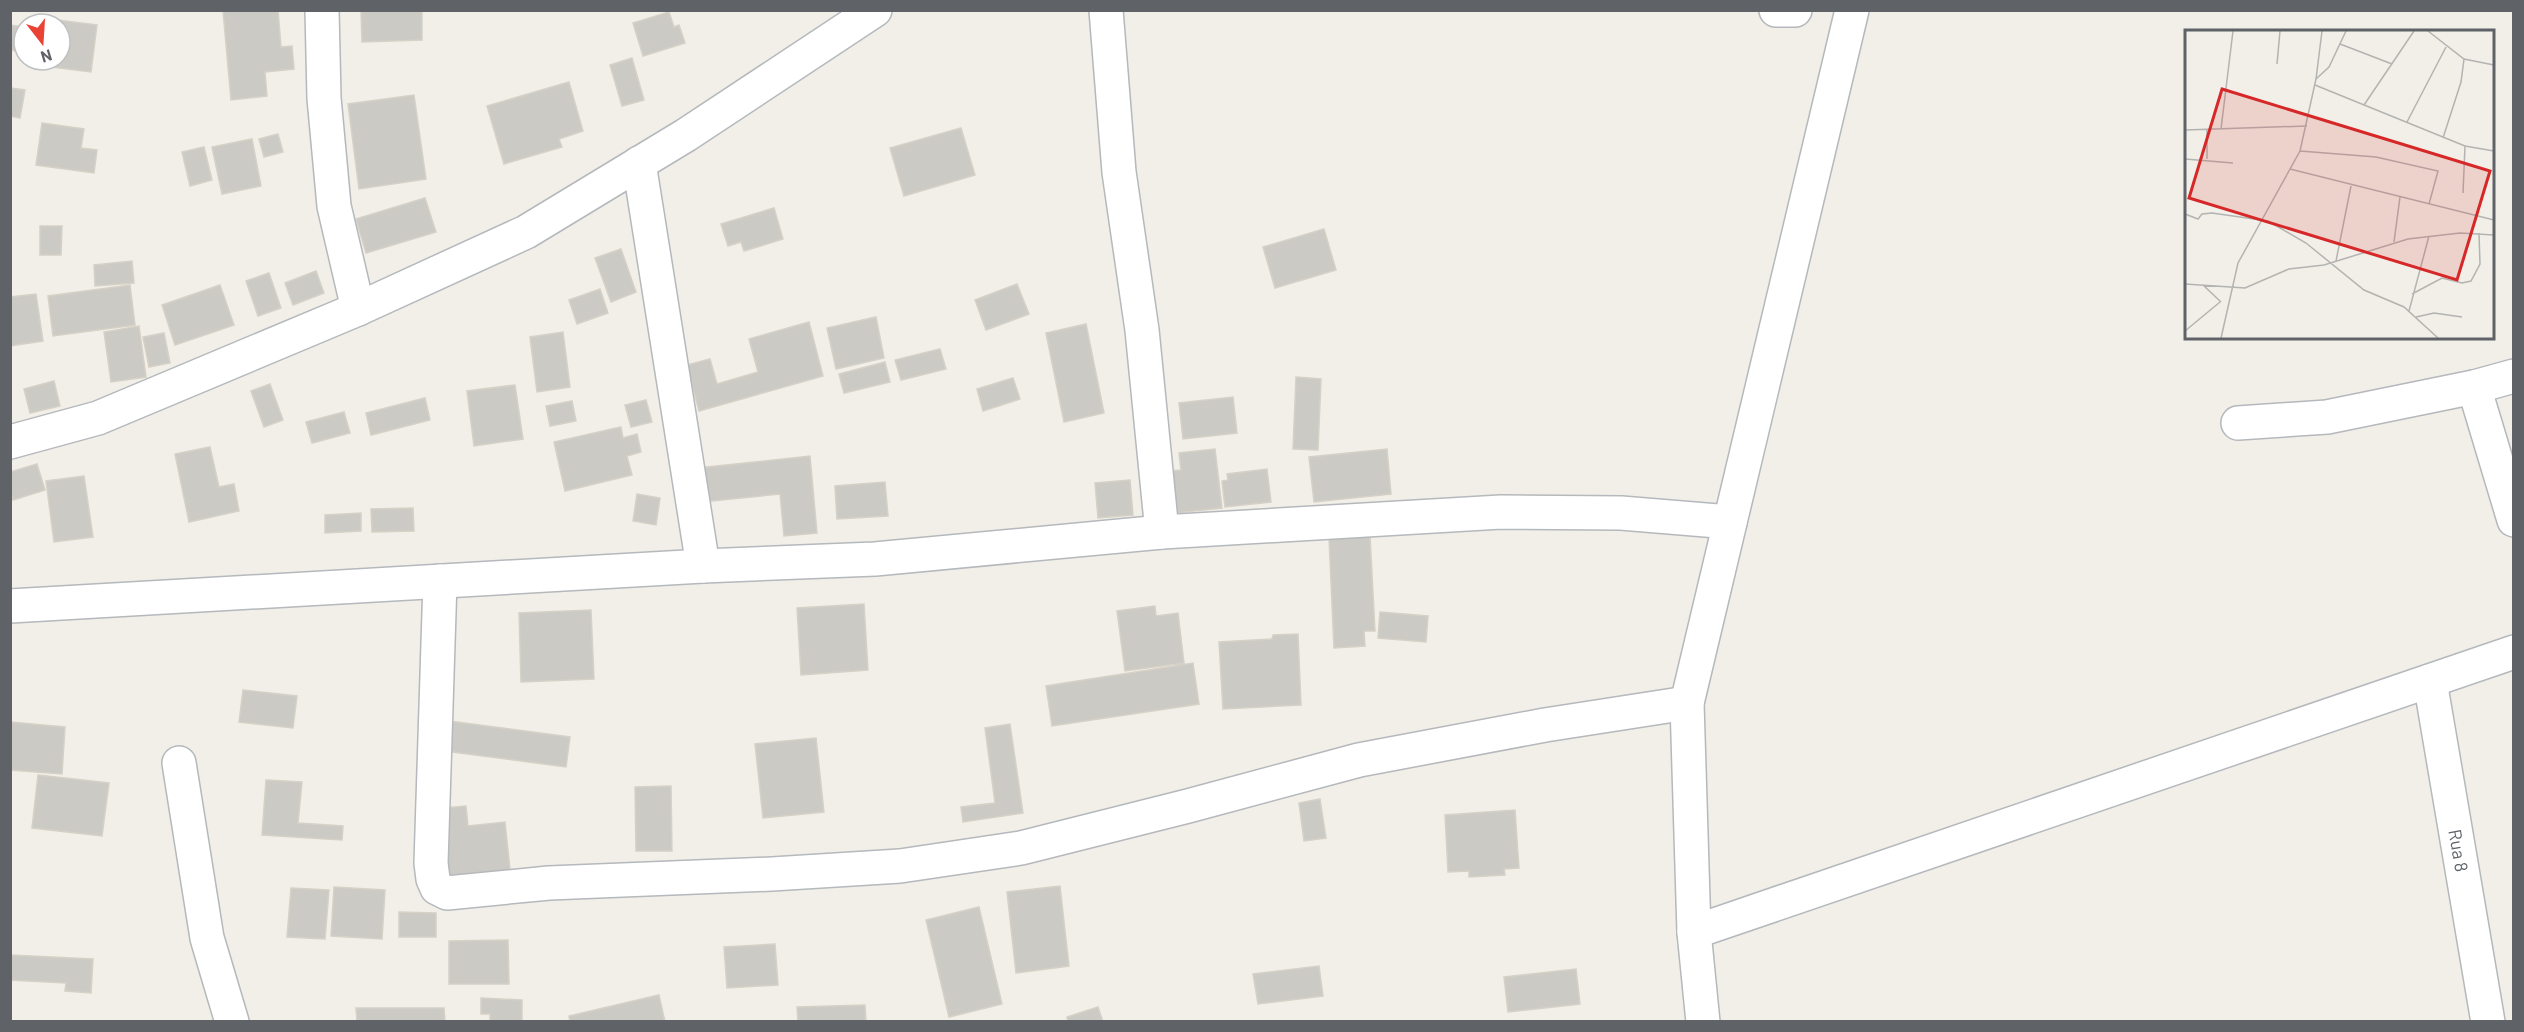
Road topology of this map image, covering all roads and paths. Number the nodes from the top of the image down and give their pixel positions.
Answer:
1 (322, 10) edge
2 (876, 10) edge
3 (1107, 10) edge
4 (1776, 10) edge
5 (1795, 10) edge
6 (1852, 10) edge
7 (639, 163) junction
8 (358, 309) junction
9 (2514, 376) edge
10 (2474, 387) junction
11 (2238, 423) dead end
12 (10, 442) edge
13 (2514, 520) edge
14 (1730, 522) junction
15 (1162, 532) junction
16 (704, 566) junction
17 (440, 580) junction
18 (10, 606) edge
19 (2514, 652) edge
20 (2430, 681) junction
21 (1687, 702) junction
22 (179, 763) dead end
23 (1694, 932) junction
24 (232, 1022) edge
25 (1703, 1022) edge
26 (2488, 1022) edge

1 - 8 street
2 - 7 street
3 - 15 street
4 - 5 street
6 - 14 street
7 - 8 street
7 - 16 street
8 - 12 street
9 - 10 street
10 - 11 street
10 - 13 street
14 - 15 street
14 - 21 street
15 - 16 street
16 - 17 street
17 - 18 street
17 - 21 street
19 - 20 street
20 - 23 street
20 - 26 street, Rua 8
21 - 23 street
22 - 24 street
23 - 25 street

